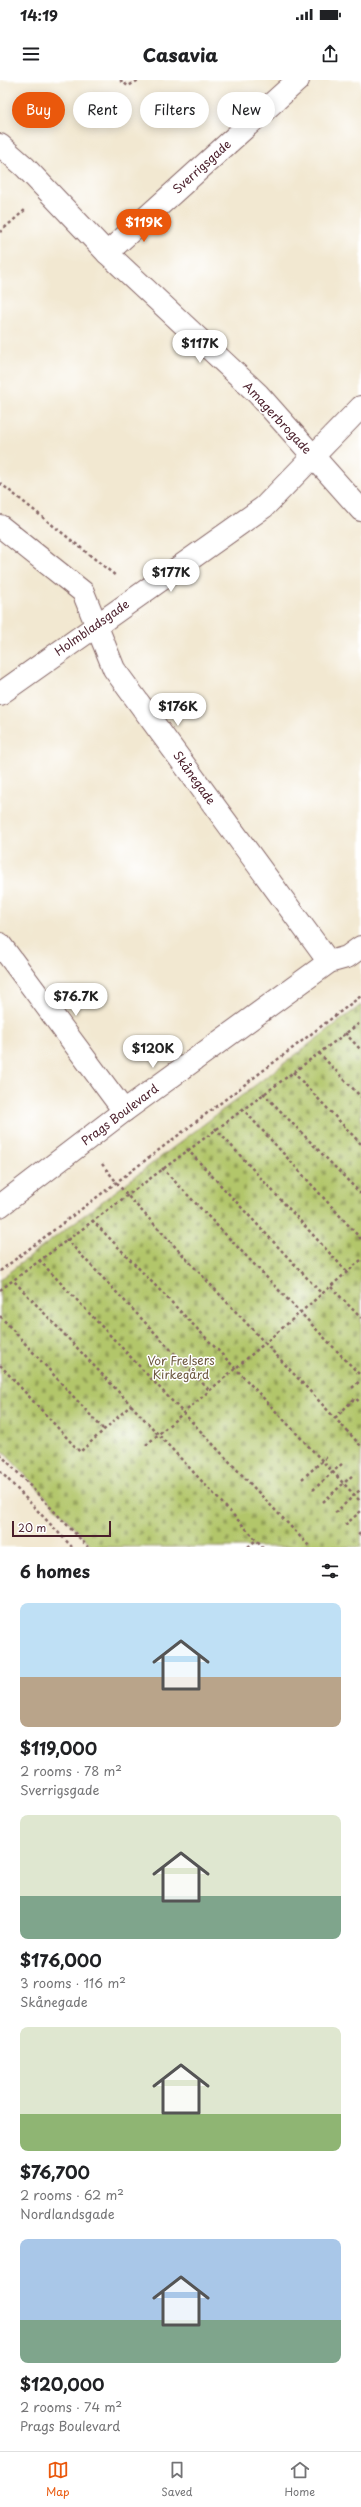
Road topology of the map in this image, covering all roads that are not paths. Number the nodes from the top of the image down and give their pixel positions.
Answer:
1 (298, 80) edge
2 (0, 145) edge
3 (106, 253) junction
4 (361, 407) edge
5 (313, 457) junction
6 (361, 510) edge
7 (0, 526) edge
8 (95, 626) junction
9 (0, 694) edge
10 (0, 944) edge
11 (361, 947) edge
12 (329, 962) junction
13 (124, 1111) junction
14 (0, 1206) edge

1 - 3 street, Sverrigsgade
2 - 3 street, Amagerbrogade
3 - 5 street, Amagerbrogade
4 - 5 street, Holmbladsgade
5 - 6 street, Amagerbrogade
5 - 8 street, Holmbladsgade
7 - 8 street, Skånegade
8 - 9 street, Holmbladsgade
8 - 12 street, Skånegade
10 - 13 street
11 - 12 street, Prags Boulevard
12 - 13 street, Prags Boulevard
13 - 14 street, Prags Boulevard

